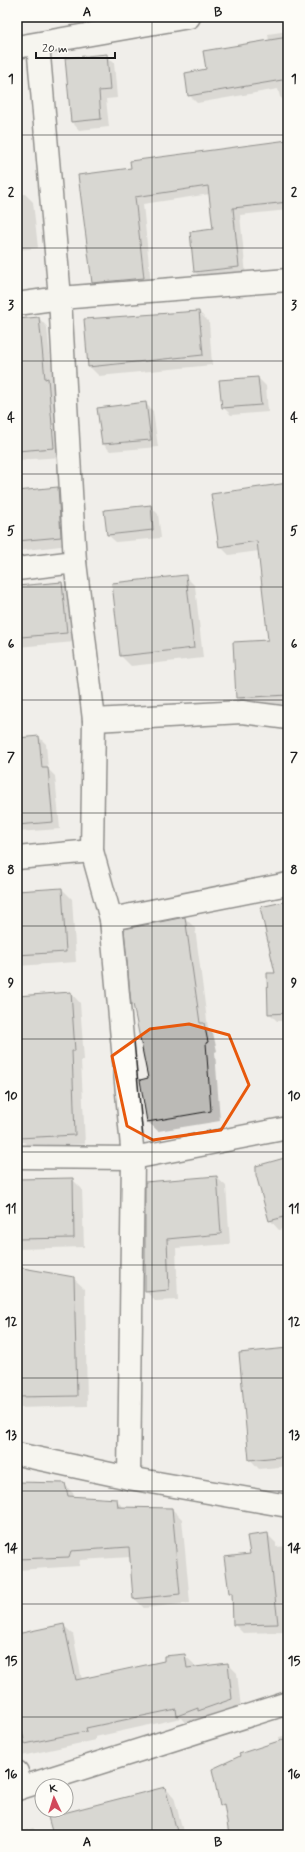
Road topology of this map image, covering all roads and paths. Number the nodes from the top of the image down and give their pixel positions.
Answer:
1 (190, 17) edge
2 (91, 26) edge
3 (27, 45) edge
4 (288, 280) edge
5 (60, 298) junction
6 (17, 304) edge
7 (75, 562) junction
8 (17, 569) edge
9 (288, 718) edge
10 (94, 720) junction
11 (92, 851) junction
12 (17, 858) edge
13 (288, 884) edge
14 (111, 919) junction
15 (288, 1128) edge
16 (17, 1158) edge
17 (133, 1158) junction
18 (17, 1454) edge
19 (129, 1478) junction
20 (288, 1506) edge
21 (288, 1703) edge
22 (18, 1783) edge

1 - 2 street
2 - 3 street
3 - 5 street
4 - 5 street
5 - 6 street
5 - 7 street
7 - 8 street
7 - 10 street
9 - 10 street
10 - 11 street
11 - 12 street
11 - 14 street
13 - 14 street
14 - 17 street
15 - 17 street
16 - 17 street
17 - 19 street
18 - 19 street
19 - 20 street
21 - 22 street

